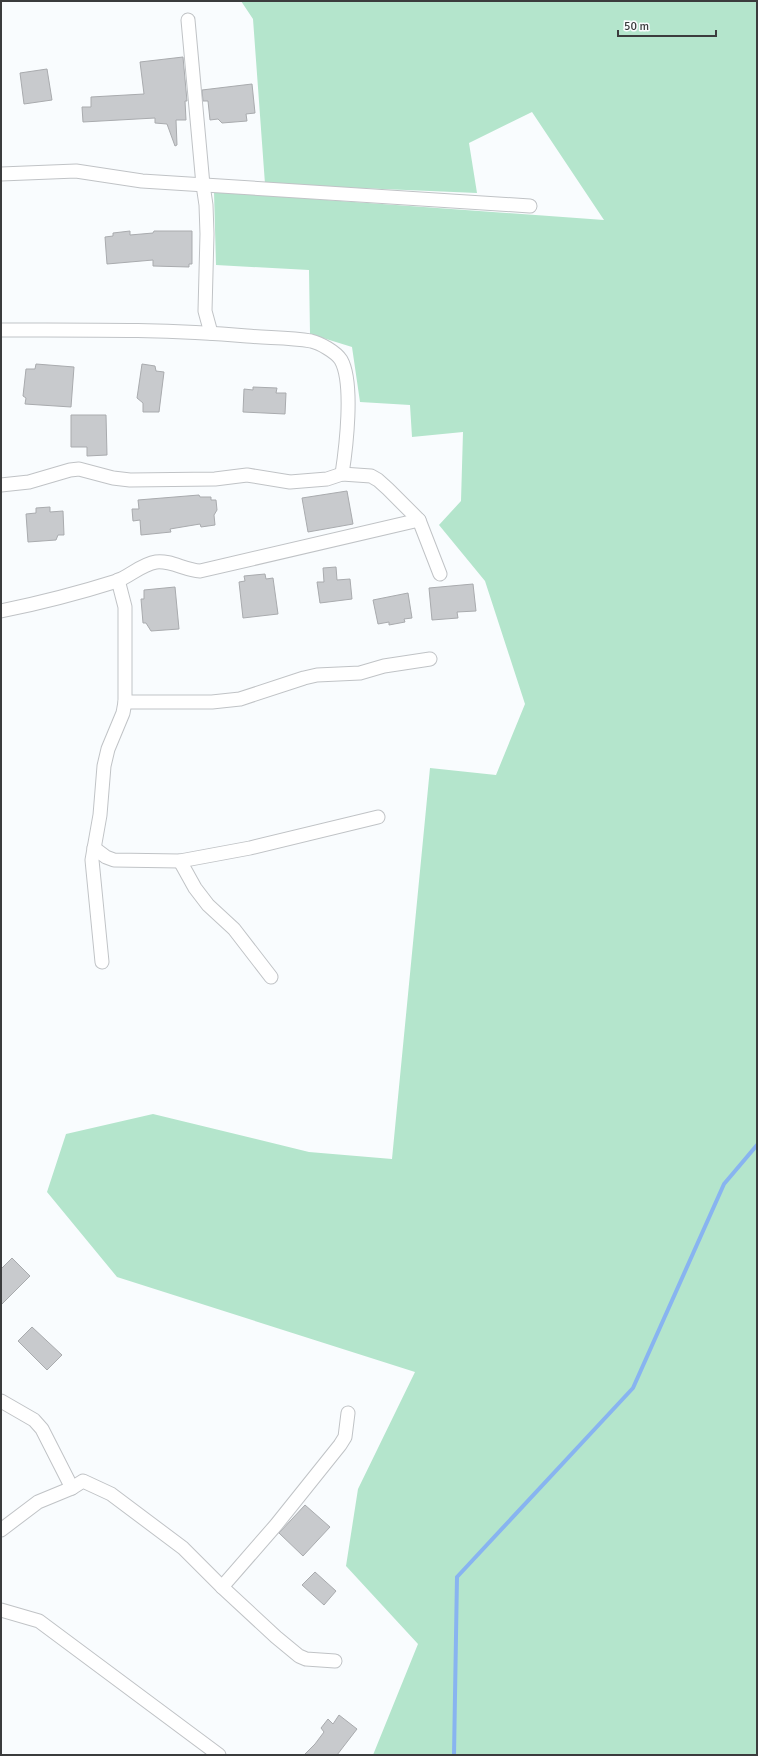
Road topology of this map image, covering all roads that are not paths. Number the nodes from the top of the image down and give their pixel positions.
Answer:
1 (188, 20) dead end
2 (1, 174) edge
3 (203, 185) junction
4 (530, 206) dead end
5 (1, 330) edge
6 (211, 333) junction
7 (342, 474) junction
8 (1, 485) edge
9 (419, 520) junction
10 (440, 574) dead end
11 (118, 580) junction
12 (1, 611) edge
13 (430, 659) dead end
14 (125, 702) junction
15 (378, 817) dead end
16 (94, 848) junction
17 (180, 861) junction
18 (102, 962) dead end
19 (271, 978) dead end
20 (1, 1401) edge
21 (348, 1413) dead end
22 (72, 1488) junction
23 (1, 1530) edge
24 (222, 1587) junction
25 (1, 1610) edge
26 (335, 1661) dead end
27 (219, 1755) edge

1 - 3 street
2 - 3 street
3 - 4 street
3 - 6 street
5 - 6 street
6 - 7 street
7 - 8 street
7 - 9 street
9 - 10 street
9 - 11 street
11 - 12 street
11 - 14 street
13 - 14 street
14 - 16 street
15 - 17 street
16 - 17 street
16 - 18 street
17 - 19 street
20 - 22 street
21 - 24 street
22 - 23 street
22 - 24 street
24 - 26 street
25 - 27 street

